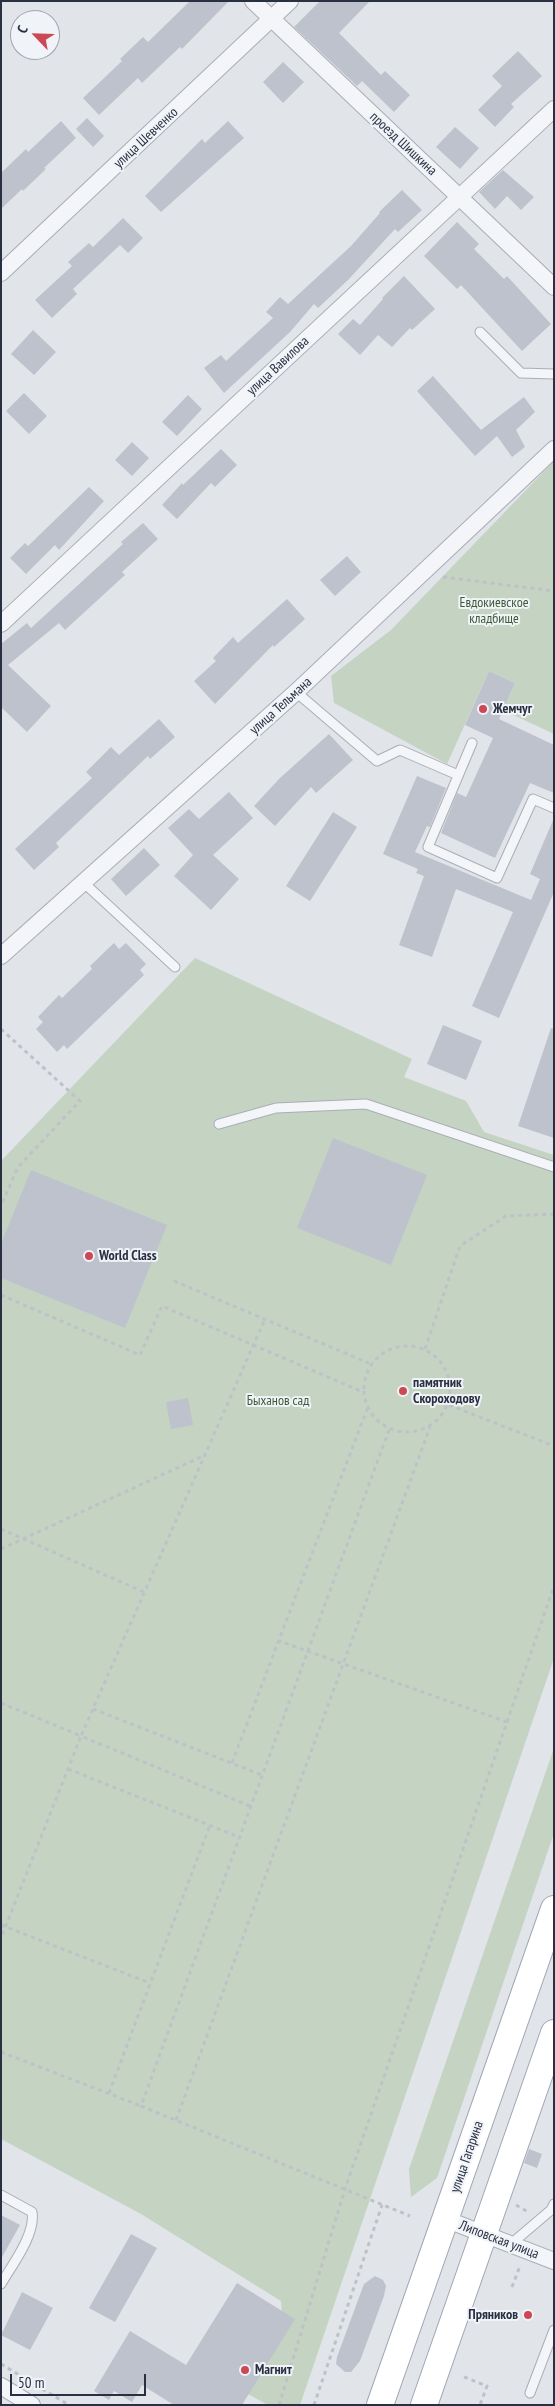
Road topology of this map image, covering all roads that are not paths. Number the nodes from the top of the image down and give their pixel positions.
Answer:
1 (252, 1) edge
2 (290, 1) edge
3 (271, 21) junction
4 (554, 109) edge
5 (460, 197) junction
6 (1, 273) edge
7 (554, 287) edge
8 (480, 332) dead end
9 (554, 374) edge
10 (554, 449) edge
11 (1, 624) edge
12 (296, 692) junction
13 (472, 743) dead end
14 (458, 776) junction
15 (554, 808) edge
16 (83, 882) junction
17 (1, 956) edge
18 (175, 967) dead end
19 (219, 1124) dead end
20 (554, 1167) edge
21 (554, 1909) edge
22 (554, 2033) edge
23 (1, 2195) edge
24 (554, 2204) edge
25 (445, 2219) junction
26 (484, 2234) junction
27 (511, 2244) junction
28 (554, 2261) edge
29 (1, 2284) edge
30 (554, 2330) edge
31 (1, 2386) edge
32 (530, 2393) dead end
33 (32, 2405) edge
34 (380, 2405) edge
35 (424, 2405) edge

1 - 3 street, проезд Шишкина
2 - 3 street, улица Шевченко
3 - 5 street, проезд Шишкина
3 - 6 street, улица Шевченко
4 - 5 street, улица Вавилова
5 - 7 street, проезд Шишкина
5 - 11 street, улица Вавилова
8 - 9 lane
10 - 12 street, улица Тельмана
12 - 14 lane
12 - 16 street, улица Тельмана
13 - 14 lane
14 - 15 lane
16 - 17 street, улица Тельмана
16 - 18 lane
19 - 20 lane
21 - 25 main road, улица Гагарина
22 - 26 main road
23 - 29 lane
24 - 27 lane
25 - 26 street, Липовская улица
25 - 34 main road, улица Гагарина
26 - 27 street, Липовская улица
26 - 35 main road
27 - 28 street, Липовская улица
30 - 32 lane
31 - 33 street

